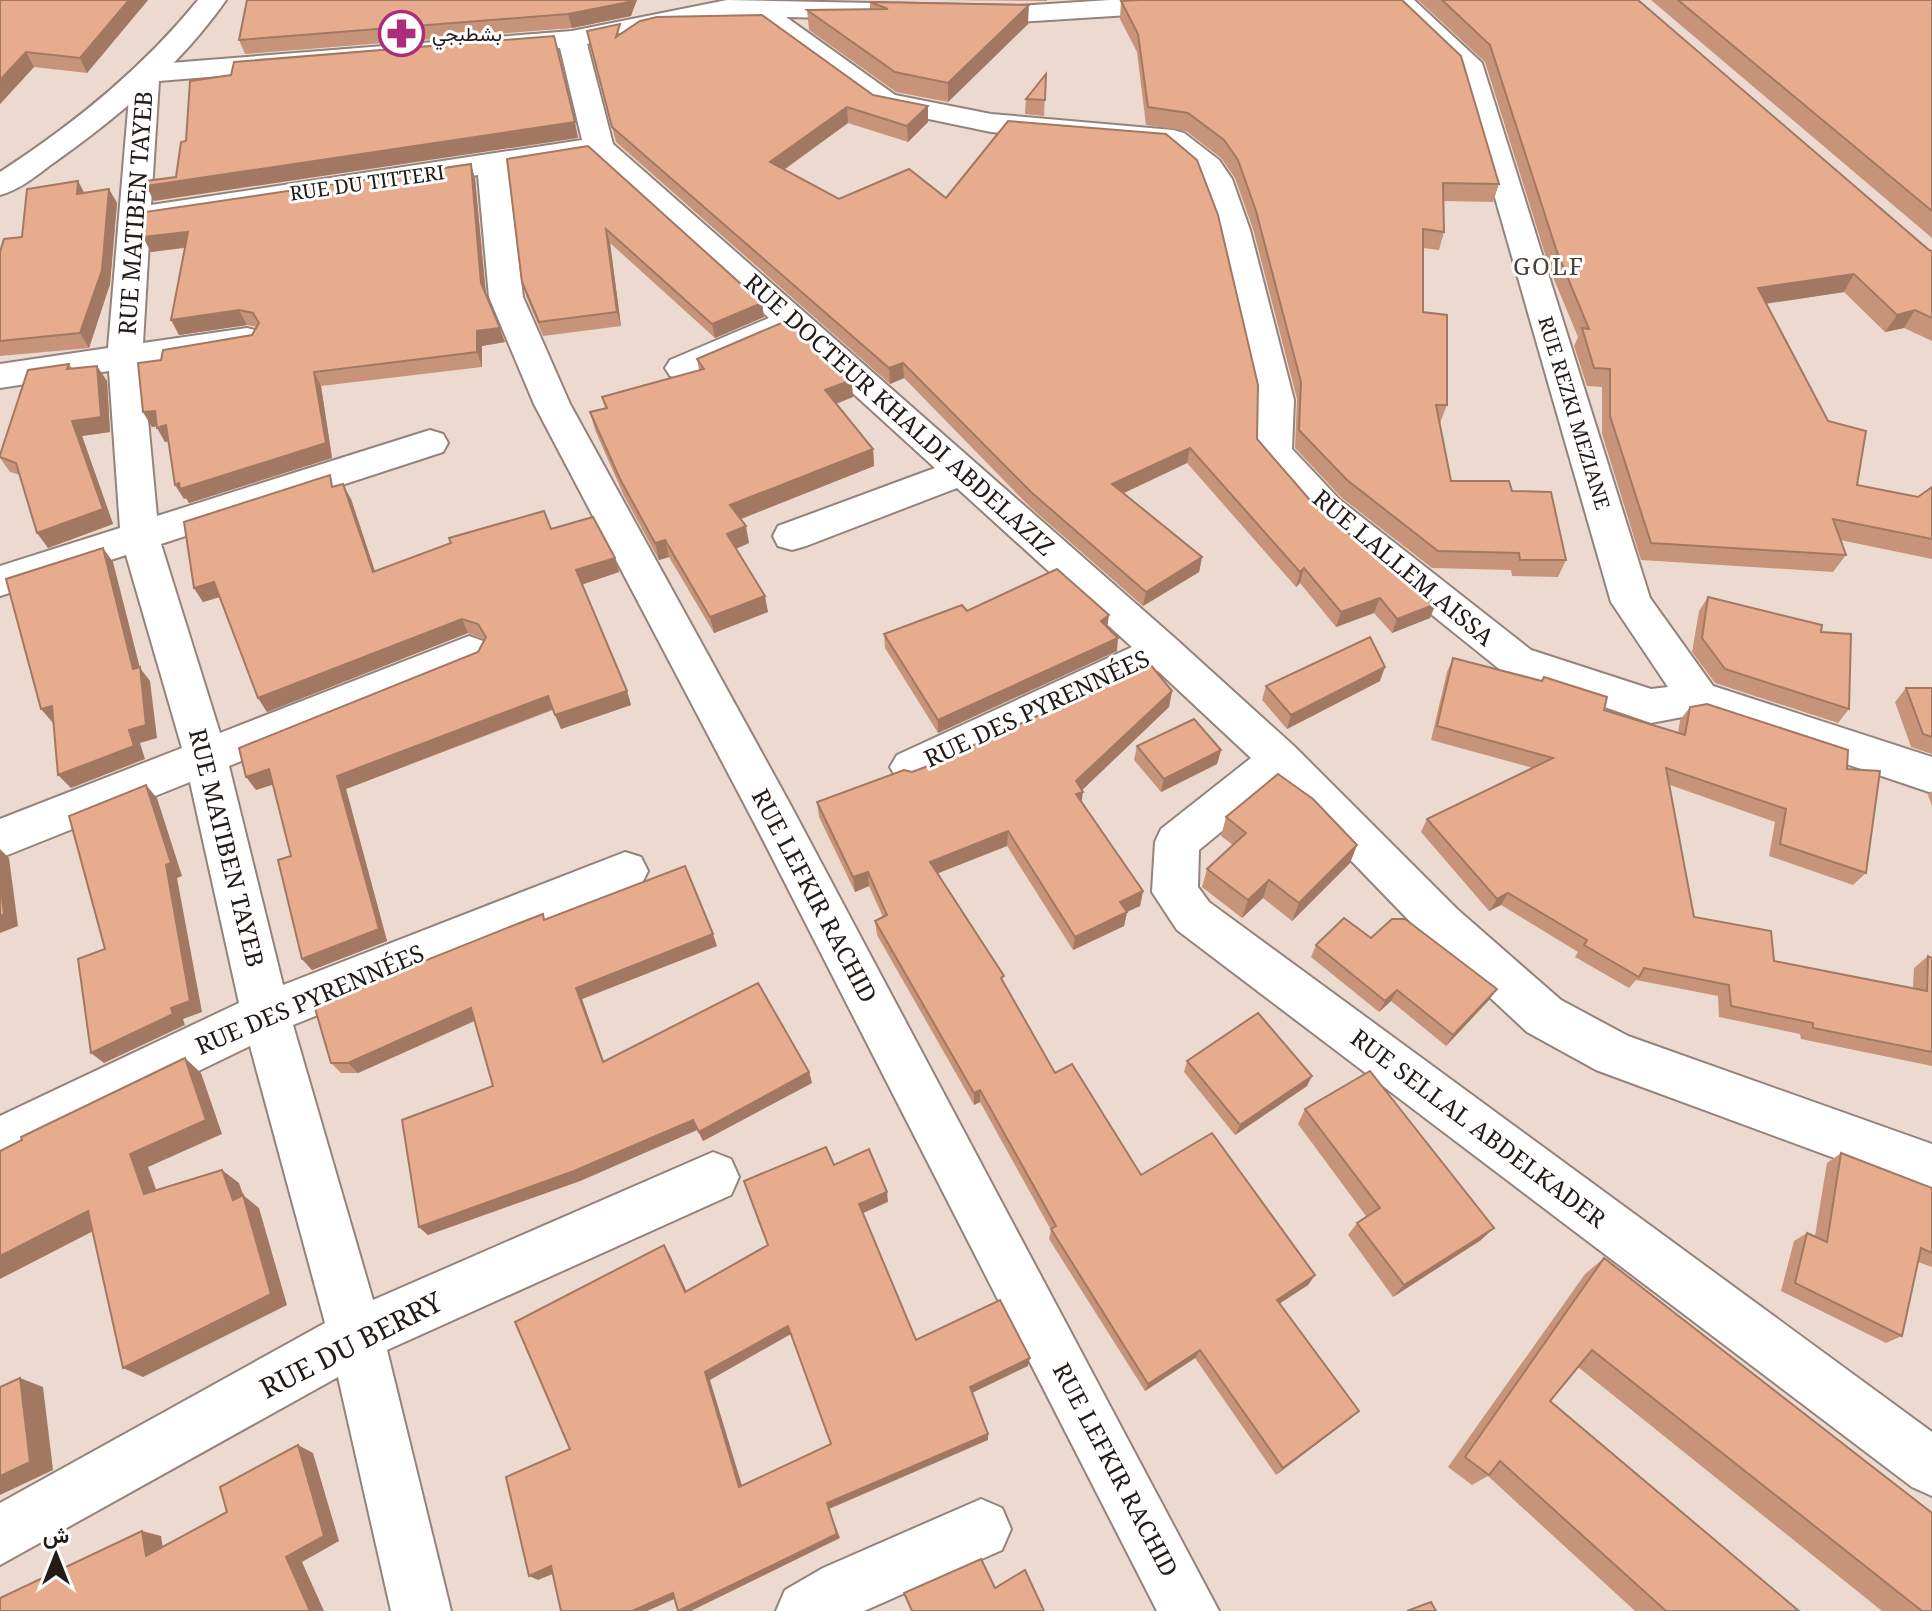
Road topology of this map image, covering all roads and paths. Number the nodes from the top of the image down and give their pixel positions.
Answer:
1 (212, 0) edge
2 (663, 0) edge
3 (1240, 0) edge
4 (1398, 0) edge
5 (871, 5) edge
6 (741, 8) junction
7 (572, 39) junction
8 (145, 74) junction
9 (599, 147) junction
10 (492, 164) junction
11 (0, 186) edge
12 (136, 217) junction
13 (794, 320) junction
14 (247, 339) edge
15 (125, 357) junction
16 (682, 368) dead end
17 (0, 376) edge
18 (430, 443) dead end
19 (961, 472) junction
20 (792, 536) dead end
21 (140, 538) junction
22 (0, 581) edge
23 (1163, 651) junction
24 (469, 652) edge
25 (1698, 698) junction
26 (206, 758) junction
27 (1280, 759) junction
28 (912, 767) dead end
29 (1932, 775) edge
30 (0, 839) edge
31 (625, 871) dead end
32 (266, 1014) junction
33 (0, 1142) edge
34 (1932, 1169) edge
35 (713, 1177) dead end
36 (356, 1336) junction
37 (1932, 1467) edge
38 (981, 1529) dead end
39 (0, 1535) edge
40 (835, 1604) edge
41 (421, 1611) edge
42 (1189, 1611) edge

1 - 8 street
2 - 6 street
3 - 5 street
4 - 25 street, RUE REZKI MEZIANE
5 - 6 street
6 - 7 street
6 - 25 street, RUE LALLEM AISSA
7 - 8 street
7 - 9 street
8 - 11 street
8 - 12 street, RUE MATIBEN TAYEB
9 - 10 street, RUE DU TITTERI
9 - 13 street, RUE DOCTEUR KHALDI ABDELAZIZ
10 - 12 street, RUE DU TITTERI
10 - 42 street, RUE LEFKIR RACHID
12 - 15 street, RUE MATIBEN TAYEB
13 - 16 street
13 - 19 street, RUE DOCTEUR KHALDI ABDELAZIZ
14 - 15 street
15 - 17 street
15 - 21 street, RUE MATIBEN TAYEB
18 - 21 street
19 - 20 street
19 - 23 street, RUE DOCTEUR KHALDI ABDELAZIZ
21 - 22 street
21 - 26 street, RUE MATIBEN TAYEB
23 - 27 street, RUE DOCTEUR KHALDI ABDELAZIZ
23 - 28 street, RUE DES PYRENNÉES
24 - 26 street
25 - 29 street, RUE LALLEM AISSA
26 - 30 street
26 - 32 street, RUE MATIBEN TAYEB
27 - 34 street, RUE DOCTEUR KHALDI ABDELAZIZ
27 - 37 street, RUE SELLAL ABDELKADER
31 - 32 street, RUE DES PYRENNÉES
32 - 33 street, RUE DES PYRENNÉES
32 - 36 street, RUE MATIBEN TAYEB
35 - 36 street, RUE DU BERRY
36 - 39 street, RUE DU BERRY
36 - 41 street, RUE MATIBEN TAYEB
38 - 40 street

